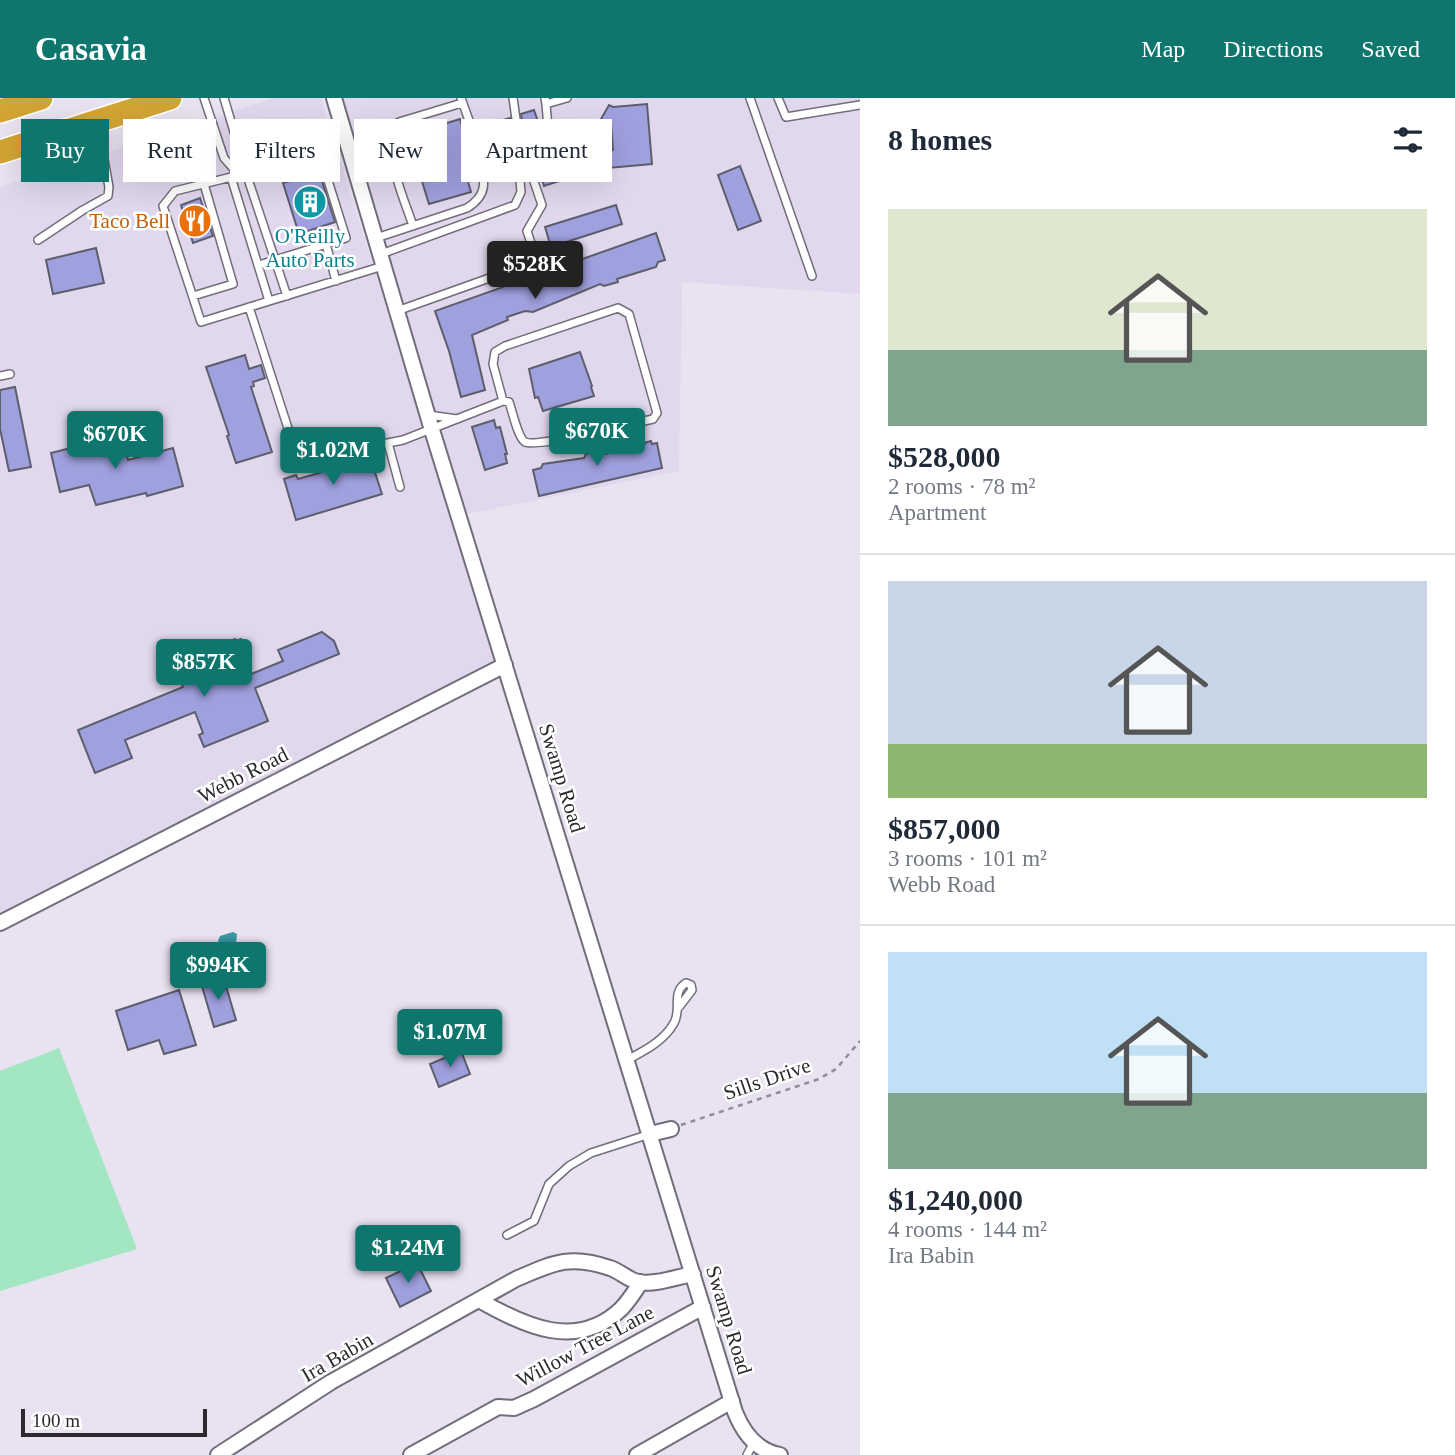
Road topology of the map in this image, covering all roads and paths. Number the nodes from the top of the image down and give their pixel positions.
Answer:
1 (41, 98) edge
2 (170, 98) edge
3 (204, 98) edge
4 (224, 98) edge
5 (334, 98) edge
6 (513, 98) edge
7 (567, 98) edge
8 (750, 98) edge
9 (778, 98) edge
10 (461, 100) edge
11 (545, 101) edge
12 (860, 105) edge
13 (0, 111) edge
14 (106, 119) edge
15 (230, 119) edge
16 (468, 119) edge
17 (516, 119) edge
18 (547, 119) edge
19 (21, 146) edge
20 (0, 152) edge
21 (230, 165) edge
22 (230, 177) edge
23 (108, 182) edge
24 (241, 182) edge
25 (242, 182) edge
26 (328, 182) edge
27 (484, 182) edge
28 (520, 182) edge
29 (536, 182) edge
30 (204, 184) junction
31 (413, 226) junction
32 (375, 238) junction
33 (38, 240) dead end
34 (326, 244) junction
35 (274, 260) junction
36 (382, 260) junction
37 (259, 265) junction
38 (812, 276) dead end
39 (337, 281) junction
40 (193, 296) junction
41 (287, 296) junction
42 (269, 301) junction
43 (249, 307) junction
44 (397, 311) junction
45 (10, 374) dead end
46 (0, 376) edge
47 (503, 401) junction
48 (428, 415) junction
49 (458, 419) junction
50 (432, 430) junction
51 (388, 443) junction
52 (295, 450) dead end
53 (312, 457) dead end
54 (401, 487) dead end
55 (505, 665) junction
56 (0, 923) edge
57 (679, 1007) dead end
58 (860, 1041) edge
59 (627, 1060) junction
60 (671, 1129) joint
61 (650, 1134) junction
62 (507, 1236) dead end
63 (693, 1274) junction
64 (641, 1282) junction
65 (479, 1300) junction
66 (703, 1307) junction
67 (732, 1401) junction
68 (750, 1448) edge
69 (218, 1455) edge
70 (411, 1455) edge
71 (637, 1455) edge
72 (776, 1455) edge

1 - 13 highway
2 - 14 highway
3 - 21 lane
4 - 15 lane
5 - 32 street, Swamp Road
6 - 17 lane
7 - 11 lane
8 - 38 lane
9 - 12 lane
10 - 16 lane
10 - 31 lane
11 - 18 lane
19 - 20 highway
22 - 30 lane
23 - 33 lane
24 - 37 lane
25 - 35 lane
26 - 34 lane
27 - 31 lane
28 - 36 lane
29 - 44 lane
30 - 40 lane
30 - 40 lane
31 - 32 lane
32 - 36 street, Swamp Road
34 - 35 lane
34 - 39 lane
35 - 37 lane
35 - 41 lane
36 - 39 lane
36 - 44 street, Swamp Road
37 - 42 lane
39 - 41 lane
40 - 43 lane
41 - 42 lane
42 - 43 lane
43 - 52 lane
44 - 48 street, Swamp Road
45 - 46 lane
47 - 47 lane
47 - 49 lane
48 - 49 lane
48 - 50 street, Swamp Road
49 - 50 lane
50 - 51 lane
50 - 55 street, Swamp Road
51 - 53 lane
51 - 54 lane
55 - 56 street, Webb Road
55 - 59 street, Swamp Road
57 - 59 lane
58 - 60 path, Sills Drive
59 - 61 street, Swamp Road
60 - 61 street
61 - 62 lane
61 - 63 street, Swamp Road
63 - 64 street
63 - 66 street, Swamp Road
64 - 65 street, Ira Babin
64 - 65 street
65 - 69 street, Ira Babin
66 - 67 street, Swamp Road
66 - 70 street, Willow Tree Lane
67 - 68 street, Swamp Road
67 - 71 street
68 - 72 street, Swamp Road

